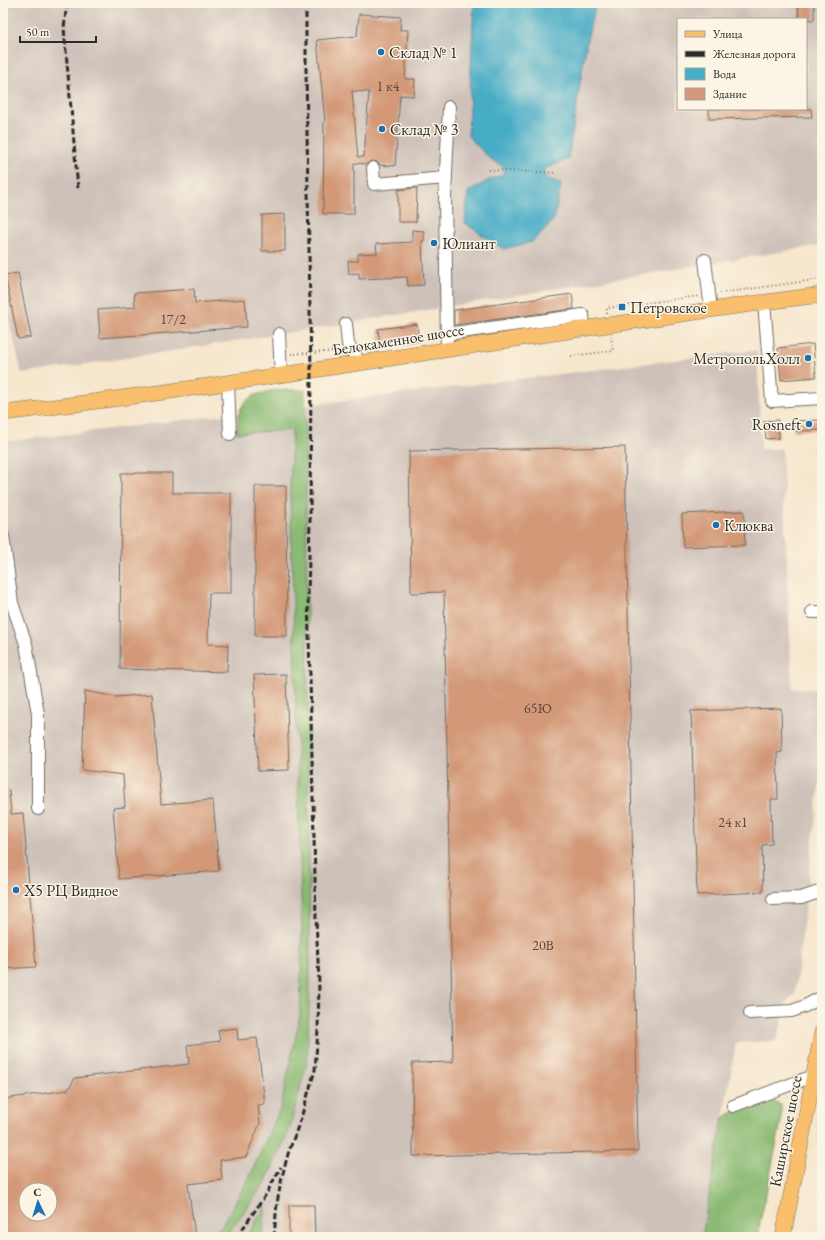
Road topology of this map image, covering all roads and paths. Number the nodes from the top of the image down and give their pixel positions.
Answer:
1 (449, 106) dead end
2 (373, 168) dead end
3 (489, 170) dead end
4 (557, 173) dead end
5 (446, 178) junction
6 (705, 260) dead end
7 (822, 295) edge
8 (764, 302) junction
9 (711, 310) junction
10 (346, 324) dead end
11 (584, 329) junction
12 (279, 334) dead end
13 (447, 334) junction
14 (447, 349) junction
15 (280, 355) junction
16 (356, 357) junction
17 (281, 375) junction
18 (228, 383) junction
19 (822, 398) edge
20 (3, 413) edge
21 (230, 434) dead end
22 (3, 536) edge
23 (38, 809) dead end
24 (822, 891) edge
25 (773, 899) dead end
26 (822, 997) edge
27 (750, 1013) dead end
28 (822, 1032) edge
29 (814, 1076) junction
30 (733, 1106) dead end
31 (783, 1237) edge

1 - 5 lane
2 - 5 lane
3 - 4 path
5 - 13 lane
6 - 9 lane
7 - 8 main road, Белокаменное шоссе
8 - 9 main road, Белокаменное шоссе
8 - 19 lane
9 - 11 main road, Белокаменное шоссе
10 - 16 lane
11 - 13 lane
11 - 14 main road, Белокаменное шоссе
12 - 15 lane
13 - 14 lane
14 - 16 main road, Белокаменное шоссе
15 - 16 path
15 - 17 lane
16 - 17 main road, Белокаменное шоссе
17 - 18 main road, Белокаменное шоссе
18 - 20 main road, Белокаменное шоссе
18 - 21 lane
22 - 23 lane
24 - 25 lane
26 - 27 lane
28 - 29 main road, Каширское шоссе
29 - 30 lane
29 - 31 main road, Каширское шоссе

